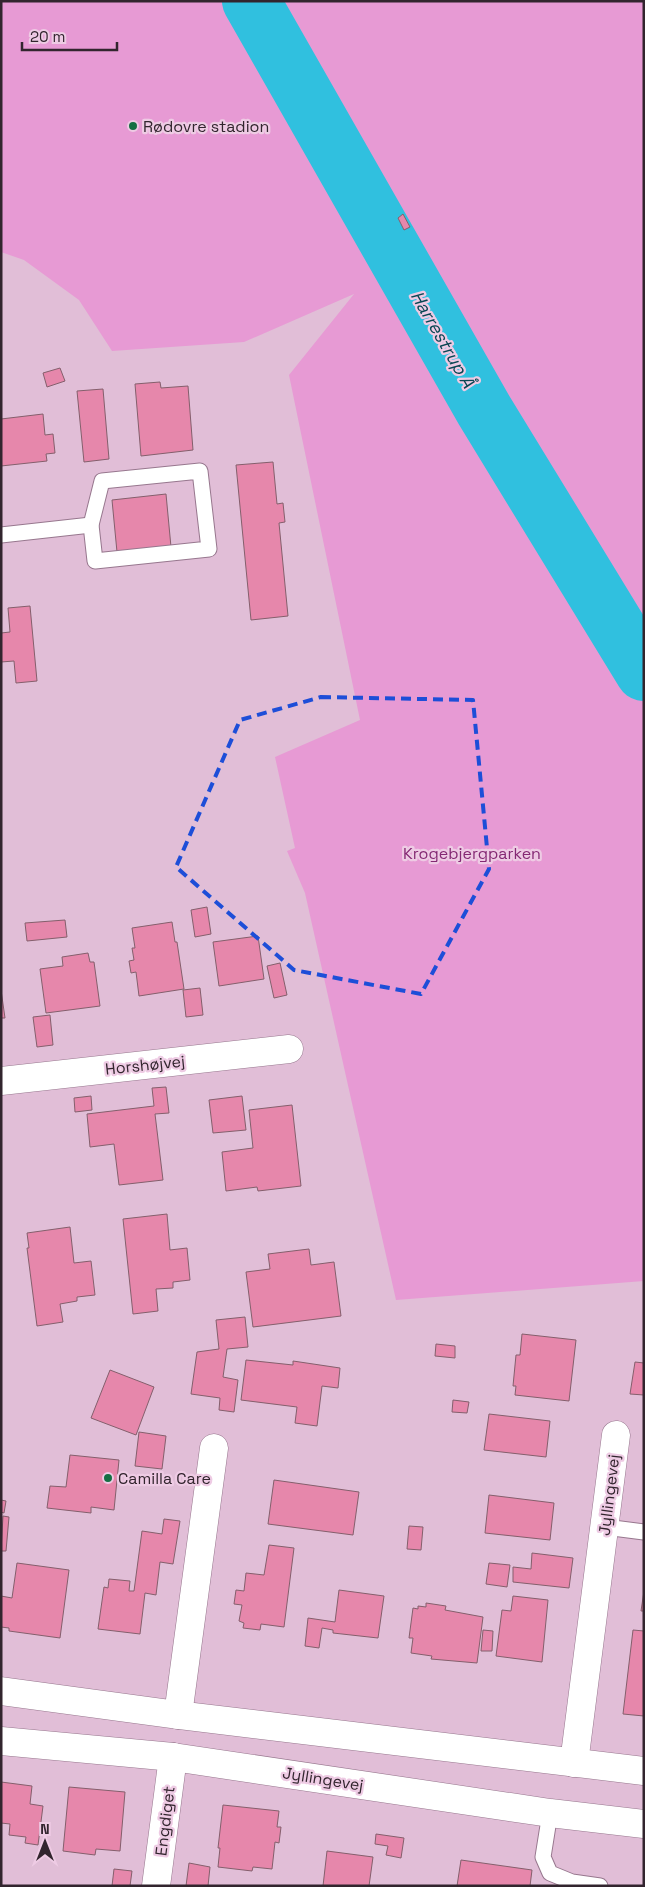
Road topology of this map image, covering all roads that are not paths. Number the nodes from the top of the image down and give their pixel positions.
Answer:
1 (91, 525) junction
2 (1, 535) edge
3 (289, 1049) dead end
4 (1, 1081) edge
5 (616, 1434) dead end
6 (214, 1448) dead end
7 (605, 1527) junction
8 (644, 1532) edge
9 (1, 1691) edge
10 (178, 1716) junction
11 (1, 1741) edge
12 (173, 1757) junction
13 (574, 1763) junction
14 (644, 1771) edge
15 (550, 1813) junction
16 (644, 1824) edge
17 (156, 1886) edge
18 (600, 1886) edge

1 - 1 lane
1 - 2 lane
3 - 4 street, Horshøjvej
5 - 7 street, Jyllingevej
6 - 10 street
7 - 8 lane
7 - 13 street, Jyllingevej
9 - 10 street
10 - 13 street
11 - 12 street, Jyllingevej
12 - 15 street, Jyllingevej
12 - 17 street, Engdiget
13 - 14 street
15 - 16 street, Jyllingevej
15 - 18 lane

